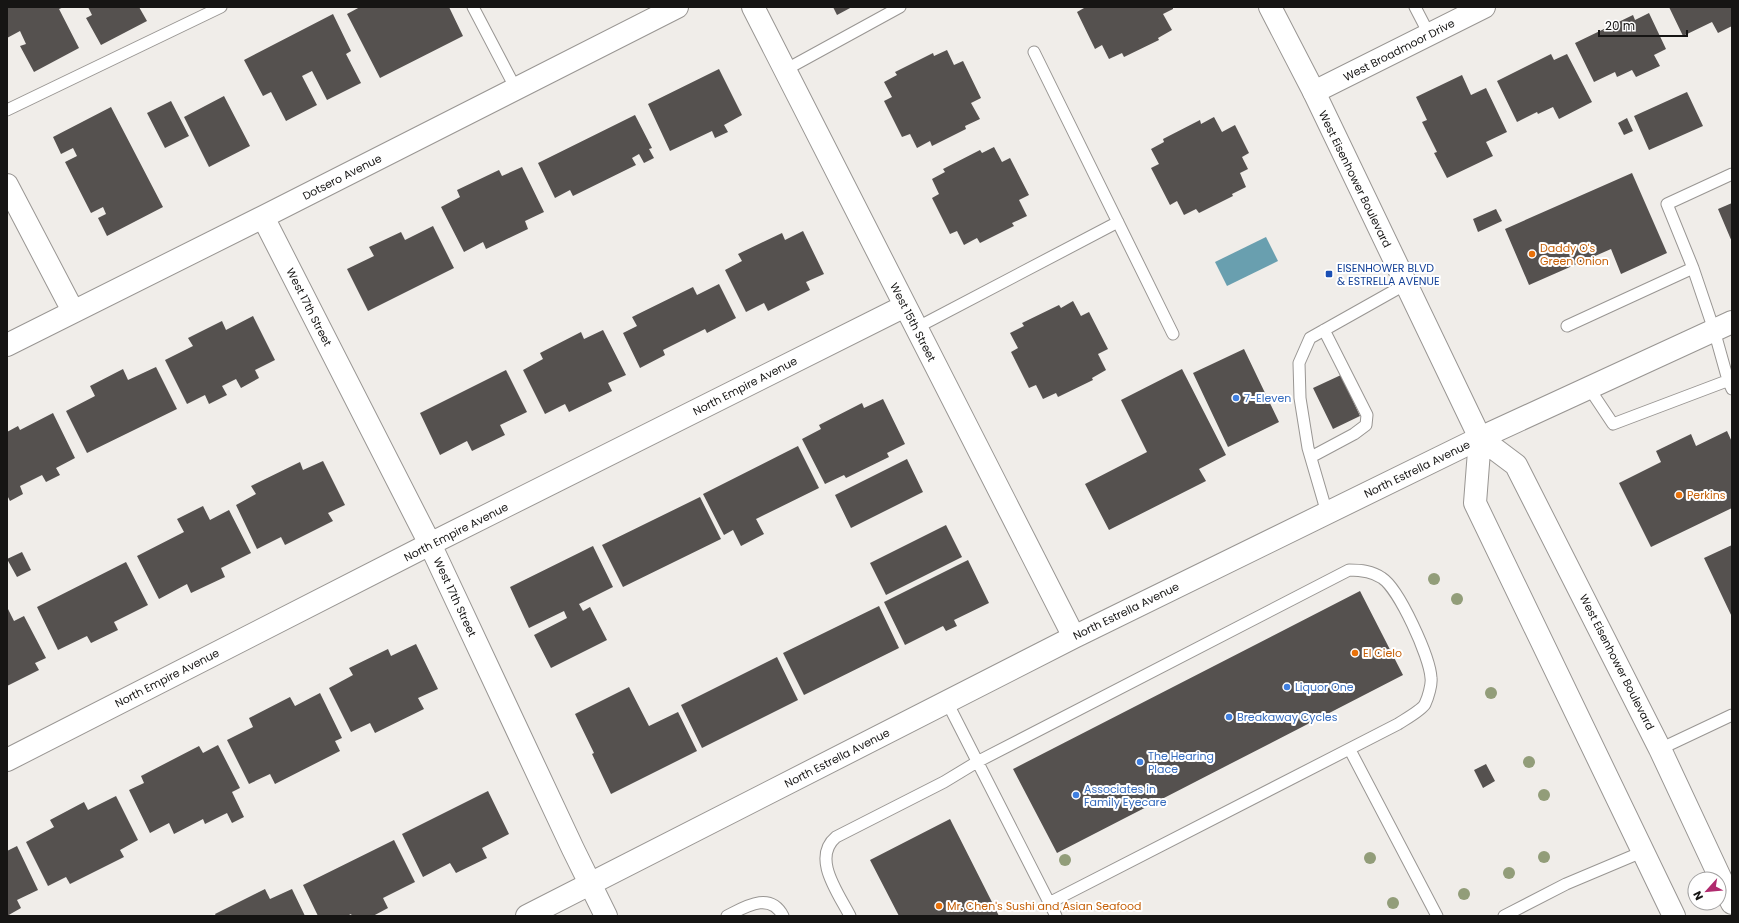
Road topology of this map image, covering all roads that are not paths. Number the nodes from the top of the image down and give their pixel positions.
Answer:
1 (221, 7) edge
2 (473, 7) edge
3 (677, 7) edge
4 (753, 7) edge
5 (900, 7) edge
6 (1270, 7) edge
7 (1415, 7) edge
8 (1484, 7) edge
9 (1429, 34) junction
10 (1034, 52) dead end
11 (785, 70) junction
12 (516, 89) junction
13 (1314, 92) junction
14 (7, 110) edge
15 (1732, 174) edge
16 (7, 186) edge
17 (263, 217) junction
18 (1118, 222) junction
19 (1693, 268) junction
20 (1406, 284) junction
21 (905, 306) junction
22 (73, 311) junction
23 (1567, 326) dead end
24 (1723, 326) edge
25 (916, 328) junction
26 (1324, 330) junction
27 (1173, 334) dead end
28 (7, 345) edge
29 (1731, 383) edge
30 (1589, 388) junction
31 (1480, 438) junction
32 (1311, 457) junction
33 (1327, 513) junction
34 (430, 544) junction
35 (1074, 637) junction
36 (947, 702) junction
37 (1732, 715) edge
38 (1660, 749) junction
39 (1350, 750) junction
40 (7, 760) edge
41 (977, 762) junction
42 (1642, 852) junction
43 (590, 884) junction
44 (1049, 903) junction
45 (1732, 903) edge
46 (527, 916) edge
47 (606, 916) edge
48 (727, 916) edge
49 (783, 916) edge
50 (850, 916) edge
51 (1056, 916) edge
52 (1437, 916) edge
53 (1504, 916) edge
54 (1674, 916) edge

1 - 14 lane
2 - 12 lane
3 - 12 main road, Dotsero Avenue
4 - 11 main road, West 15th Street
5 - 11 lane
6 - 13 main road, West Eisenhower Boulevard
7 - 9 lane
8 - 9 main road, West Broadmoor Drive
9 - 13 main road, West Broadmoor Drive
10 - 18 lane
11 - 21 main road, West 15th Street
12 - 17 main road, Dotsero Avenue
13 - 20 main road, West Eisenhower Boulevard
15 - 19 lane
16 - 22 main road
17 - 22 main road, Dotsero Avenue
17 - 34 main road, West 17th Street
18 - 25 lane
18 - 27 lane
19 - 23 lane
19 - 24 lane
20 - 26 lane
20 - 31 main road, West Eisenhower Boulevard
21 - 25 main road, West 15th Street
21 - 34 main road, North Empire Avenue
22 - 28 main road, Dotsero Avenue
24 - 29 lane
24 - 30 main road, North Estrella Avenue
25 - 35 main road, West 15th Street
26 - 32 lane
26 - 32 lane
29 - 30 lane
30 - 31 main road, North Estrella Avenue
31 - 33 main road, North Estrella Avenue
31 - 38 main road, West Eisenhower Boulevard
31 - 42 main road
32 - 33 lane
33 - 35 main road, North Estrella Avenue
34 - 40 main road, North Empire Avenue
34 - 43 main road, West 17th Street
35 - 36 main road, North Estrella Avenue
36 - 41 lane
36 - 43 main road, North Estrella Avenue
37 - 38 lane
38 - 45 main road, West Eisenhower Boulevard
39 - 41 lane
39 - 44 lane
39 - 52 lane
41 - 44 lane
41 - 50 lane
42 - 53 lane
42 - 54 main road
43 - 46 main road, North Estrella Avenue
43 - 47 main road, West 17th Street
44 - 51 lane
48 - 49 lane

